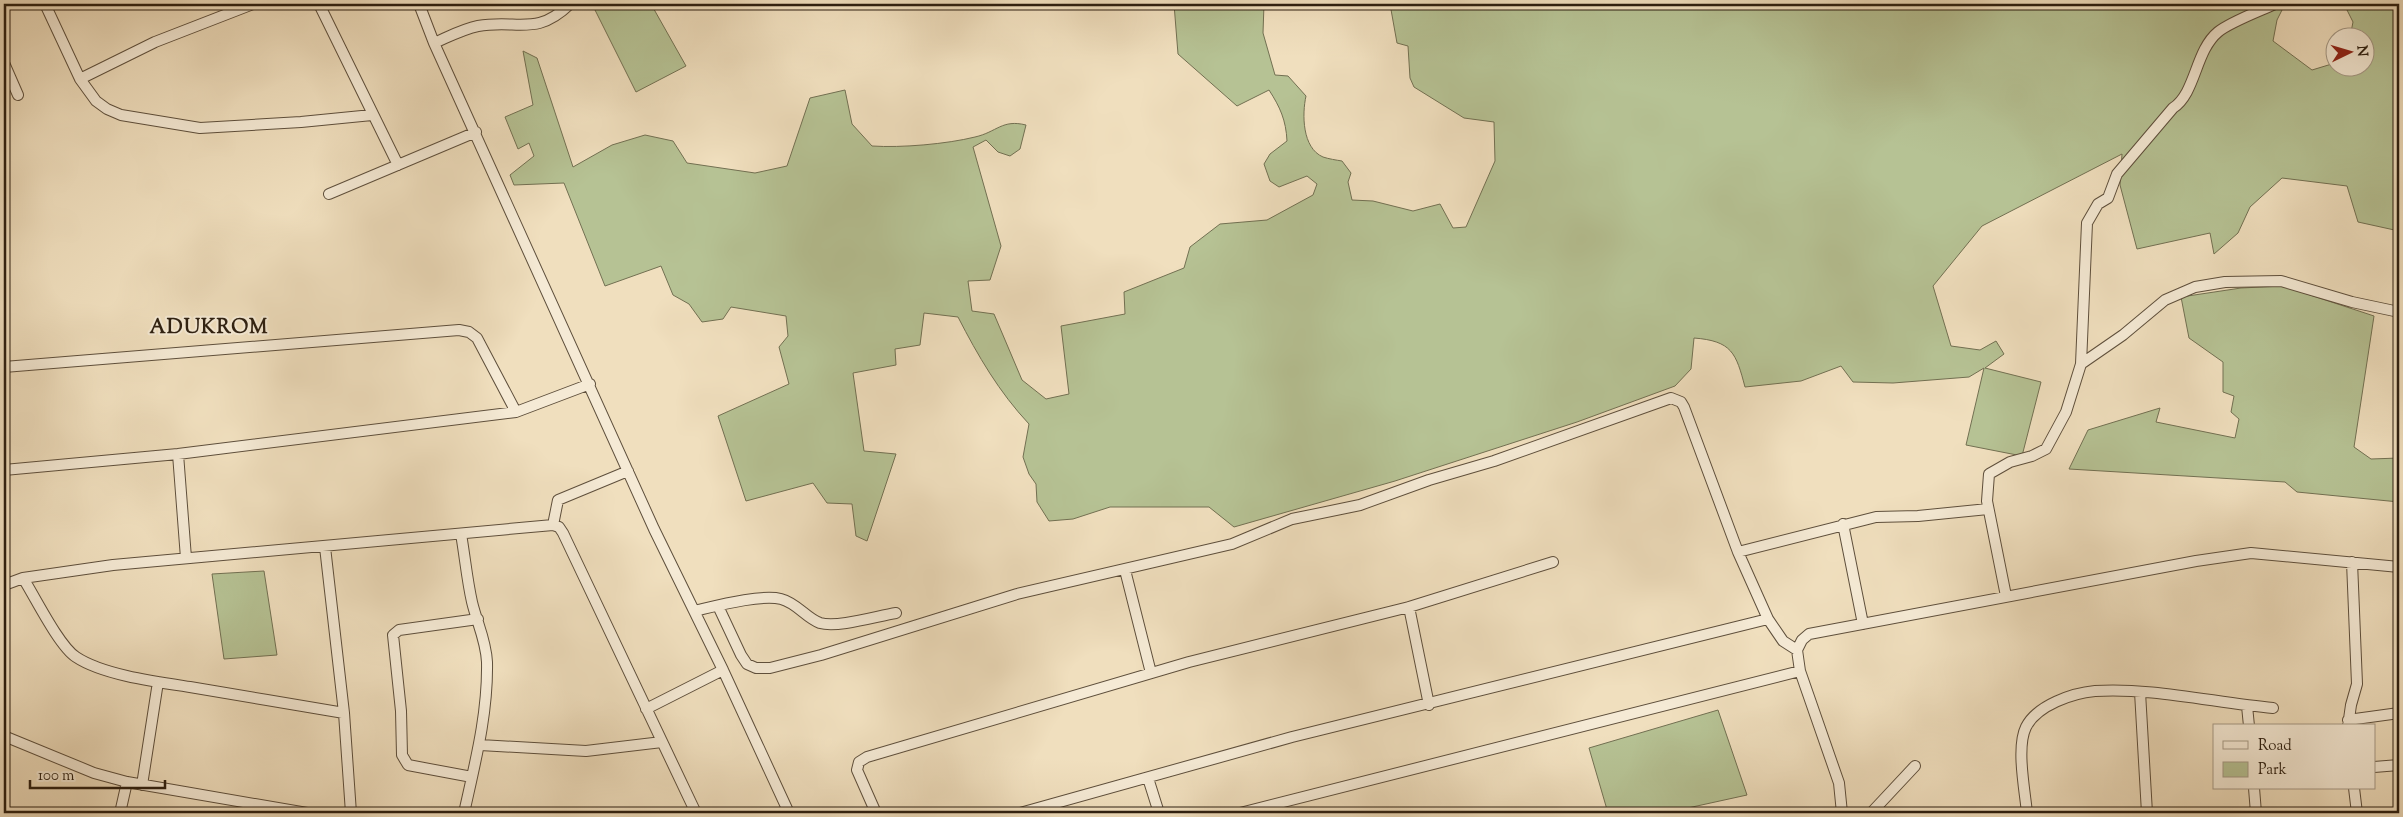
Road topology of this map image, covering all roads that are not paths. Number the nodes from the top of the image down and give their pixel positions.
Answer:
1 (45, 4) edge
2 (253, 4) edge
3 (319, 4) edge
4 (419, 4) edge
5 (570, 4) edge
6 (2275, 4) edge
7 (434, 42) junction
8 (4, 63) edge
9 (80, 79) junction
10 (18, 95) dead end
11 (372, 115) junction
12 (476, 132) junction
13 (398, 164) junction
14 (329, 194) dead end
15 (2399, 312) edge
16 (2080, 364) junction
17 (4, 367) edge
18 (590, 384) junction
19 (516, 412) junction
20 (178, 454) junction
21 (4, 470) edge
22 (628, 471) junction
23 (1988, 509) junction
24 (1843, 524) junction
25 (553, 525) junction
26 (461, 534) junction
27 (326, 547) junction
28 (1738, 552) junction
29 (186, 558) junction
30 (1554, 562) dead end
31 (2352, 562) junction
32 (2399, 567) edge
33 (1125, 570) junction
34 (23, 578) junction
35 (4, 585) edge
36 (2006, 596) junction
37 (718, 606) junction
38 (1409, 607) junction
39 (694, 611) junction
40 (896, 613) dead end
41 (1768, 619) junction
42 (478, 620) junction
43 (1863, 624) junction
44 (1797, 650) junction
45 (723, 670) junction
46 (1800, 671) junction
47 (1151, 673) junction
48 (158, 682) junction
49 (2140, 692) junction
50 (1429, 705) junction
51 (2247, 706) junction
52 (2273, 708) dead end
53 (646, 709) junction
54 (344, 713) junction
55 (2399, 714) edge
56 (2348, 723) edge
57 (2249, 724) edge
58 (4, 736) edge
59 (662, 742) junction
60 (480, 745) junction
61 (2399, 765) edge
62 (1914, 766) dead end
63 (2376, 767) edge
64 (472, 777) junction
65 (1148, 778) junction
66 (127, 782) junction
67 (142, 785) junction
68 (2254, 790) edge
69 (2354, 790) edge
70 (120, 813) edge
71 (307, 813) edge
72 (351, 813) edge
73 (464, 813) edge
74 (696, 813) edge
75 (789, 813) edge
76 (876, 813) edge
77 (1020, 813) edge
78 (1159, 813) edge
79 (1240, 813) edge
80 (1842, 813) edge
81 (1871, 813) edge
82 (2028, 813) edge
83 (2147, 813) edge
84 (2256, 813) edge
85 (2356, 813) edge

1 - 9 street
2 - 9 street
3 - 11 street
4 - 7 street
5 - 7 street
6 - 16 street
7 - 12 street
8 - 10 street
9 - 11 street
11 - 13 street
12 - 13 street
12 - 18 street
13 - 14 street
15 - 16 street
16 - 23 street
17 - 19 street
18 - 19 street
18 - 22 street
19 - 20 street
20 - 21 street
20 - 29 street
22 - 25 street
22 - 39 street
23 - 24 street
23 - 36 street
24 - 28 street
24 - 43 street
25 - 26 street
25 - 53 street
26 - 27 street
26 - 42 street
27 - 29 street
27 - 54 street
28 - 33 street
28 - 41 street
29 - 34 street
30 - 38 street
31 - 32 street
31 - 36 street
31 - 56 street
33 - 37 street
33 - 47 street
34 - 35 street
34 - 48 street
36 - 43 street
37 - 39 street
37 - 40 street
38 - 47 street
38 - 50 street
39 - 45 street
41 - 44 street
41 - 50 street
42 - 60 street
42 - 64 street
43 - 44 street
44 - 46 street
45 - 53 street
45 - 75 street
46 - 79 street
46 - 80 street
47 - 76 street
48 - 54 street
48 - 67 street
49 - 51 street
49 - 82 street
49 - 83 street
50 - 65 street
51 - 52 street
51 - 57 street
53 - 59 street
54 - 72 street
55 - 56 street
58 - 66 street
59 - 60 street
59 - 74 street
60 - 64 street
61 - 63 street
62 - 81 street
64 - 73 street
65 - 77 street
65 - 78 street
66 - 67 street
66 - 70 street
67 - 71 street
68 - 84 street
69 - 85 street

